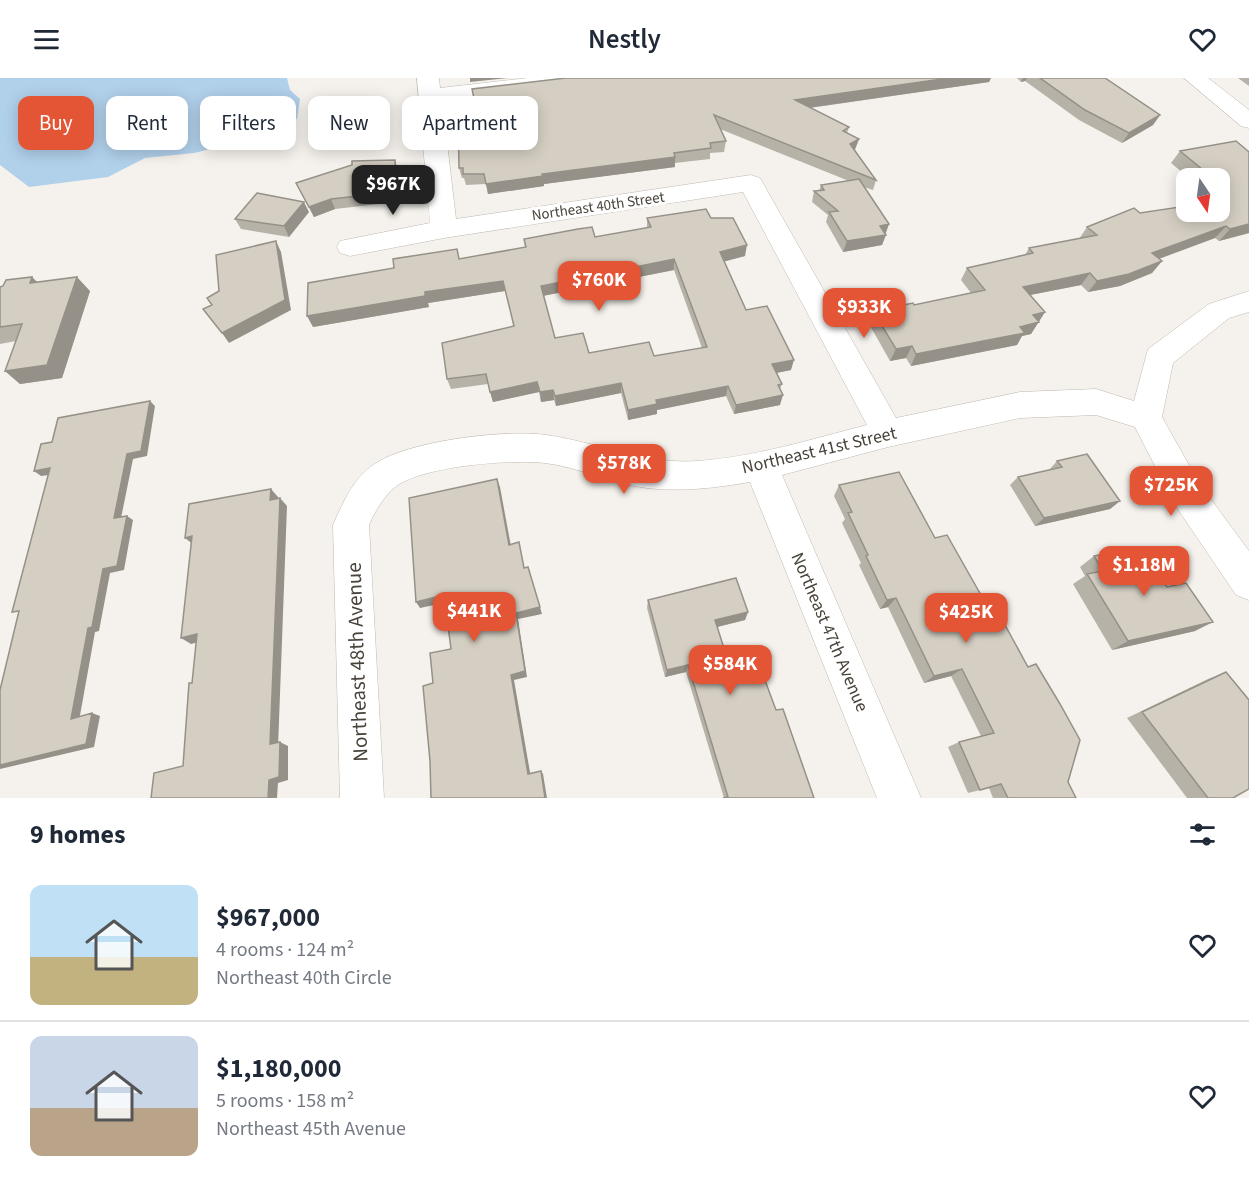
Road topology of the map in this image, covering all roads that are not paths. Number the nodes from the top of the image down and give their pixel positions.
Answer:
1 (584, 78) edge
2 (1195, 78) edge
3 (429, 87) edge
4 (1249, 121) edge
5 (444, 229) junction
6 (350, 247) dead end
7 (1249, 301) edge
8 (1146, 418) junction
9 (888, 433) junction
10 (761, 466) junction
11 (351, 525) joint
12 (1249, 582) edge
13 (362, 798) edge
14 (899, 798) edge

1 - 3 street
2 - 4 street
3 - 5 street
5 - 6 street, Northeast 40th Street
5 - 9 street, Northeast 40th Street
7 - 8 street
8 - 9 street, Northeast 41st Street
8 - 12 street
9 - 10 street, Northeast 41st Street
10 - 11 street, Northeast 41st Street
10 - 14 street, Northeast 47th Avenue
11 - 13 street, Northeast 48th Avenue

